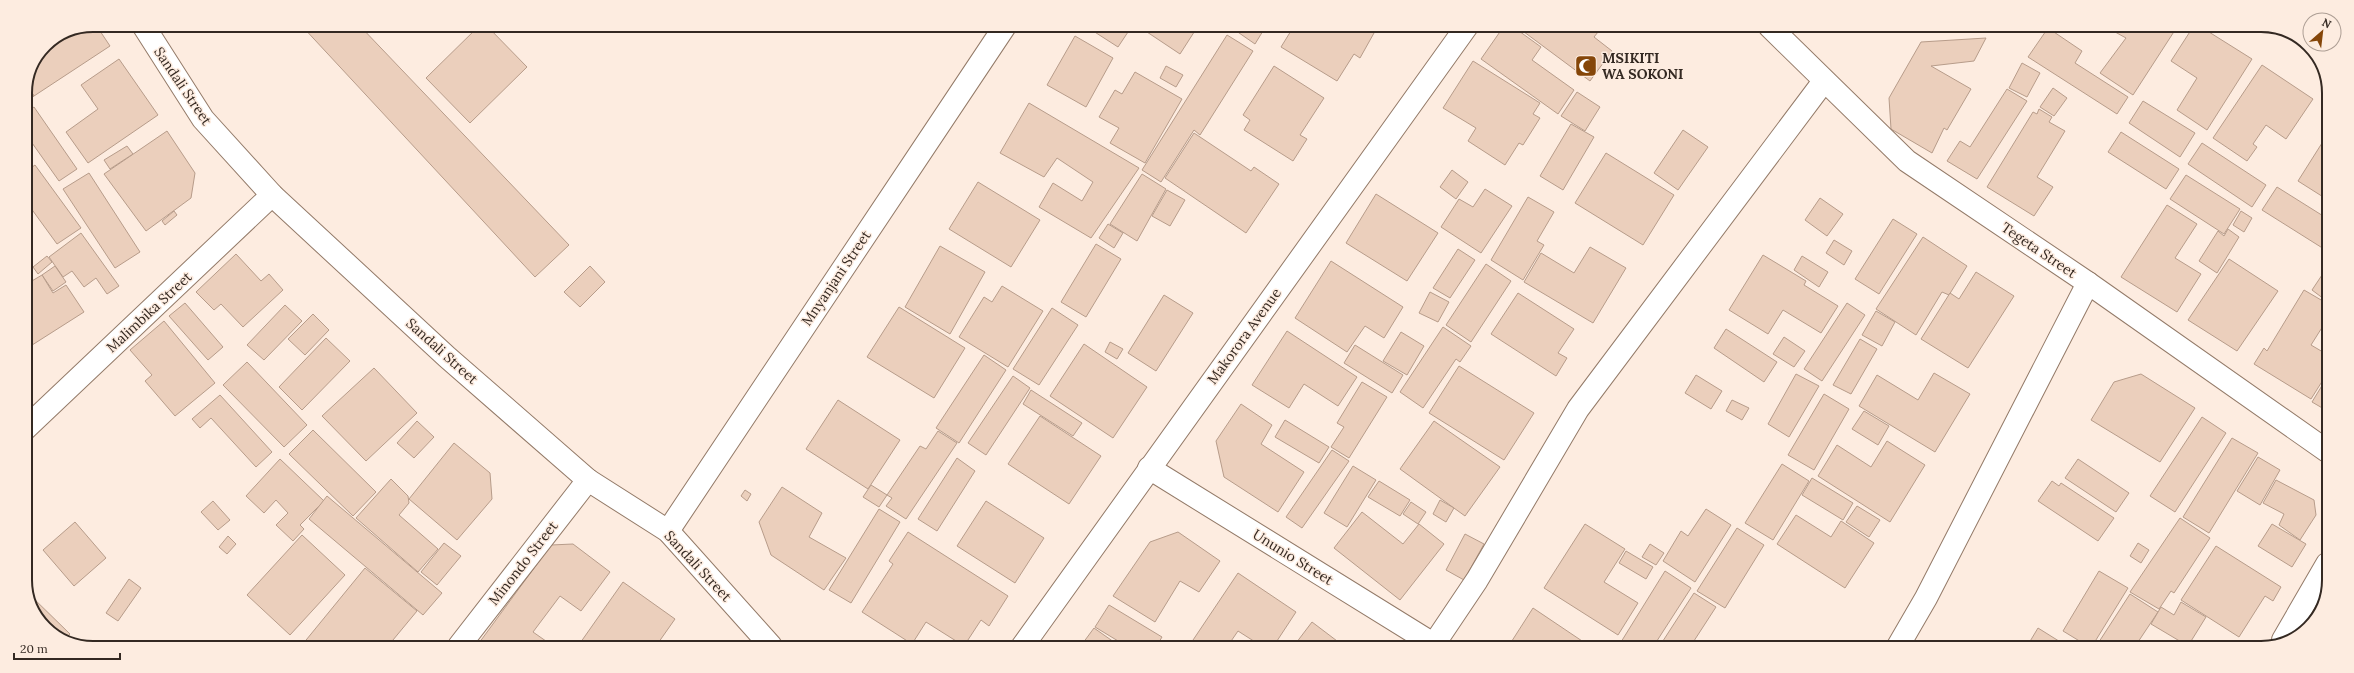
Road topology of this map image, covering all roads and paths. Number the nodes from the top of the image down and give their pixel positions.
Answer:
1 (147, 32) edge
2 (1001, 32) edge
3 (1463, 32) edge
4 (1775, 32) edge
5 (1824, 81) junction
6 (272, 195) junction
7 (2088, 283) junction
8 (32, 422) edge
9 (2322, 447) edge
10 (1149, 468) junction
11 (588, 480) junction
12 (668, 531) junction
13 (2322, 573) edge
14 (2285, 636) edge
15 (463, 641) edge
16 (767, 641) edge
17 (1026, 641) edge
18 (1428, 641) edge
19 (1439, 641) edge
20 (1901, 641) edge

1 - 6 street, Sandali Street
2 - 12 street, Mnyanjani Street
3 - 10 street, Makorora Avenue
4 - 5 street, Tegeta Street
5 - 7 street, Tegeta Street
5 - 19 street
6 - 8 street, Malimbika Street
6 - 11 street, Sandali Street
7 - 9 street, Tegeta Street
7 - 20 street
10 - 17 street, Makorora Avenue
10 - 18 street, Ununio Street
11 - 12 street, Sandali Street
11 - 15 street, Minondo Street
12 - 16 street, Sandali Street
13 - 14 street

